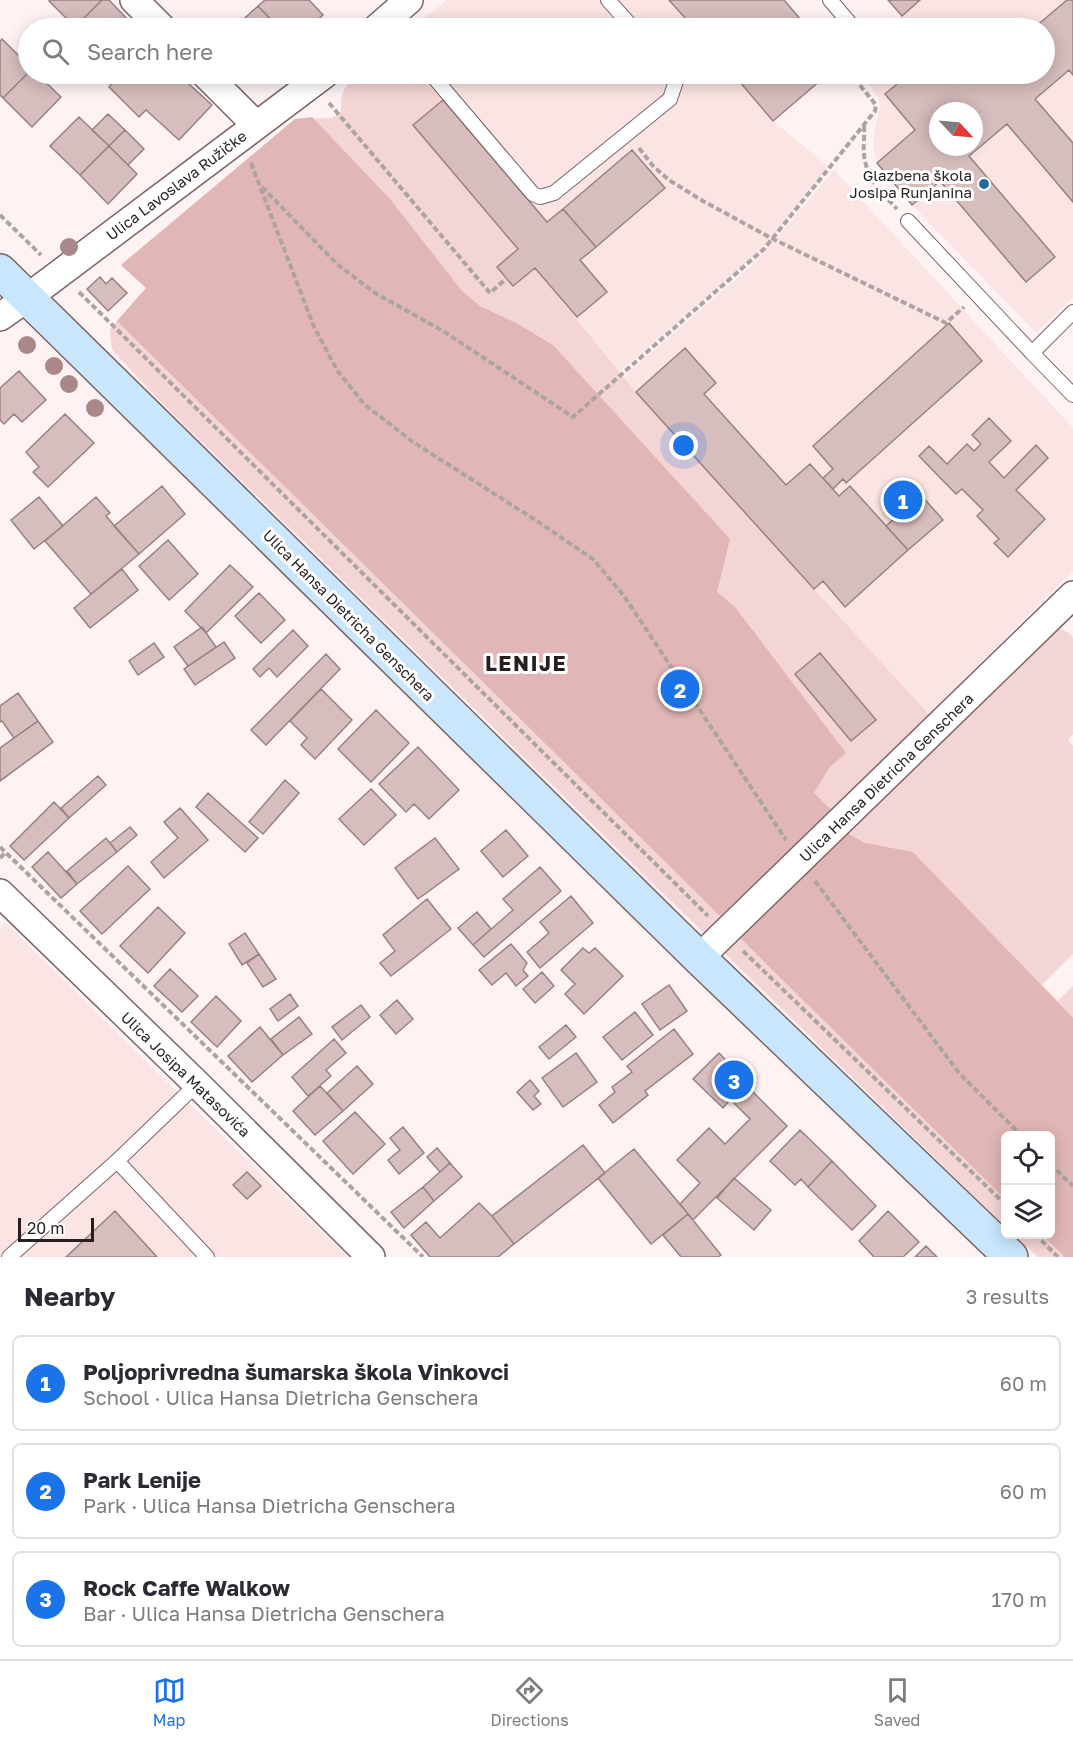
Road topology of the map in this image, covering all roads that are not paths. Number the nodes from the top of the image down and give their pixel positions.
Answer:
1 (134, 0) edge
2 (409, 0) edge
3 (608, 0) edge
4 (830, 0) edge
5 (152, 18) edge
6 (392, 18) edge
7 (624, 18) edge
8 (845, 18) edge
9 (213, 84) edge
10 (312, 84) edge
11 (440, 84) edge
12 (675, 84) edge
13 (248, 131) junction
14 (908, 221) road end
15 (0, 271) edge
16 (27, 298) junction
17 (1073, 312) edge
18 (0, 317) edge
19 (1032, 353) junction
20 (1073, 395) edge
21 (1073, 595) edge
22 (0, 893) edge
23 (699, 958) junction
24 (197, 1084) junction
25 (117, 1161) junction
26 (9, 1257) edge
27 (207, 1257) edge
28 (371, 1257) edge
29 (1011, 1257) edge

1 - 5 street
2 - 6 street
3 - 7 lane
4 - 8 lane
9 - 13 street
10 - 13 street, Ulica Lavoslava Ružičke
11 - 12 lane
13 - 16 street, Ulica Lavoslava Ružičke
14 - 19 lane
15 - 16 main road, Ulica Hansa Dietricha Genschera
16 - 18 street, Ulica Lavoslava Ružičke
16 - 23 main road, Ulica Hansa Dietricha Genschera
17 - 19 lane
19 - 20 lane
21 - 23 street, Ulica Hansa Dietricha Genschera
22 - 24 street, Ulica Josipa Matasovića
23 - 29 main road, Ulica Hansa Dietricha Genschera
24 - 25 lane
24 - 28 street, Ulica Josipa Matasovića
25 - 26 lane
25 - 27 lane

